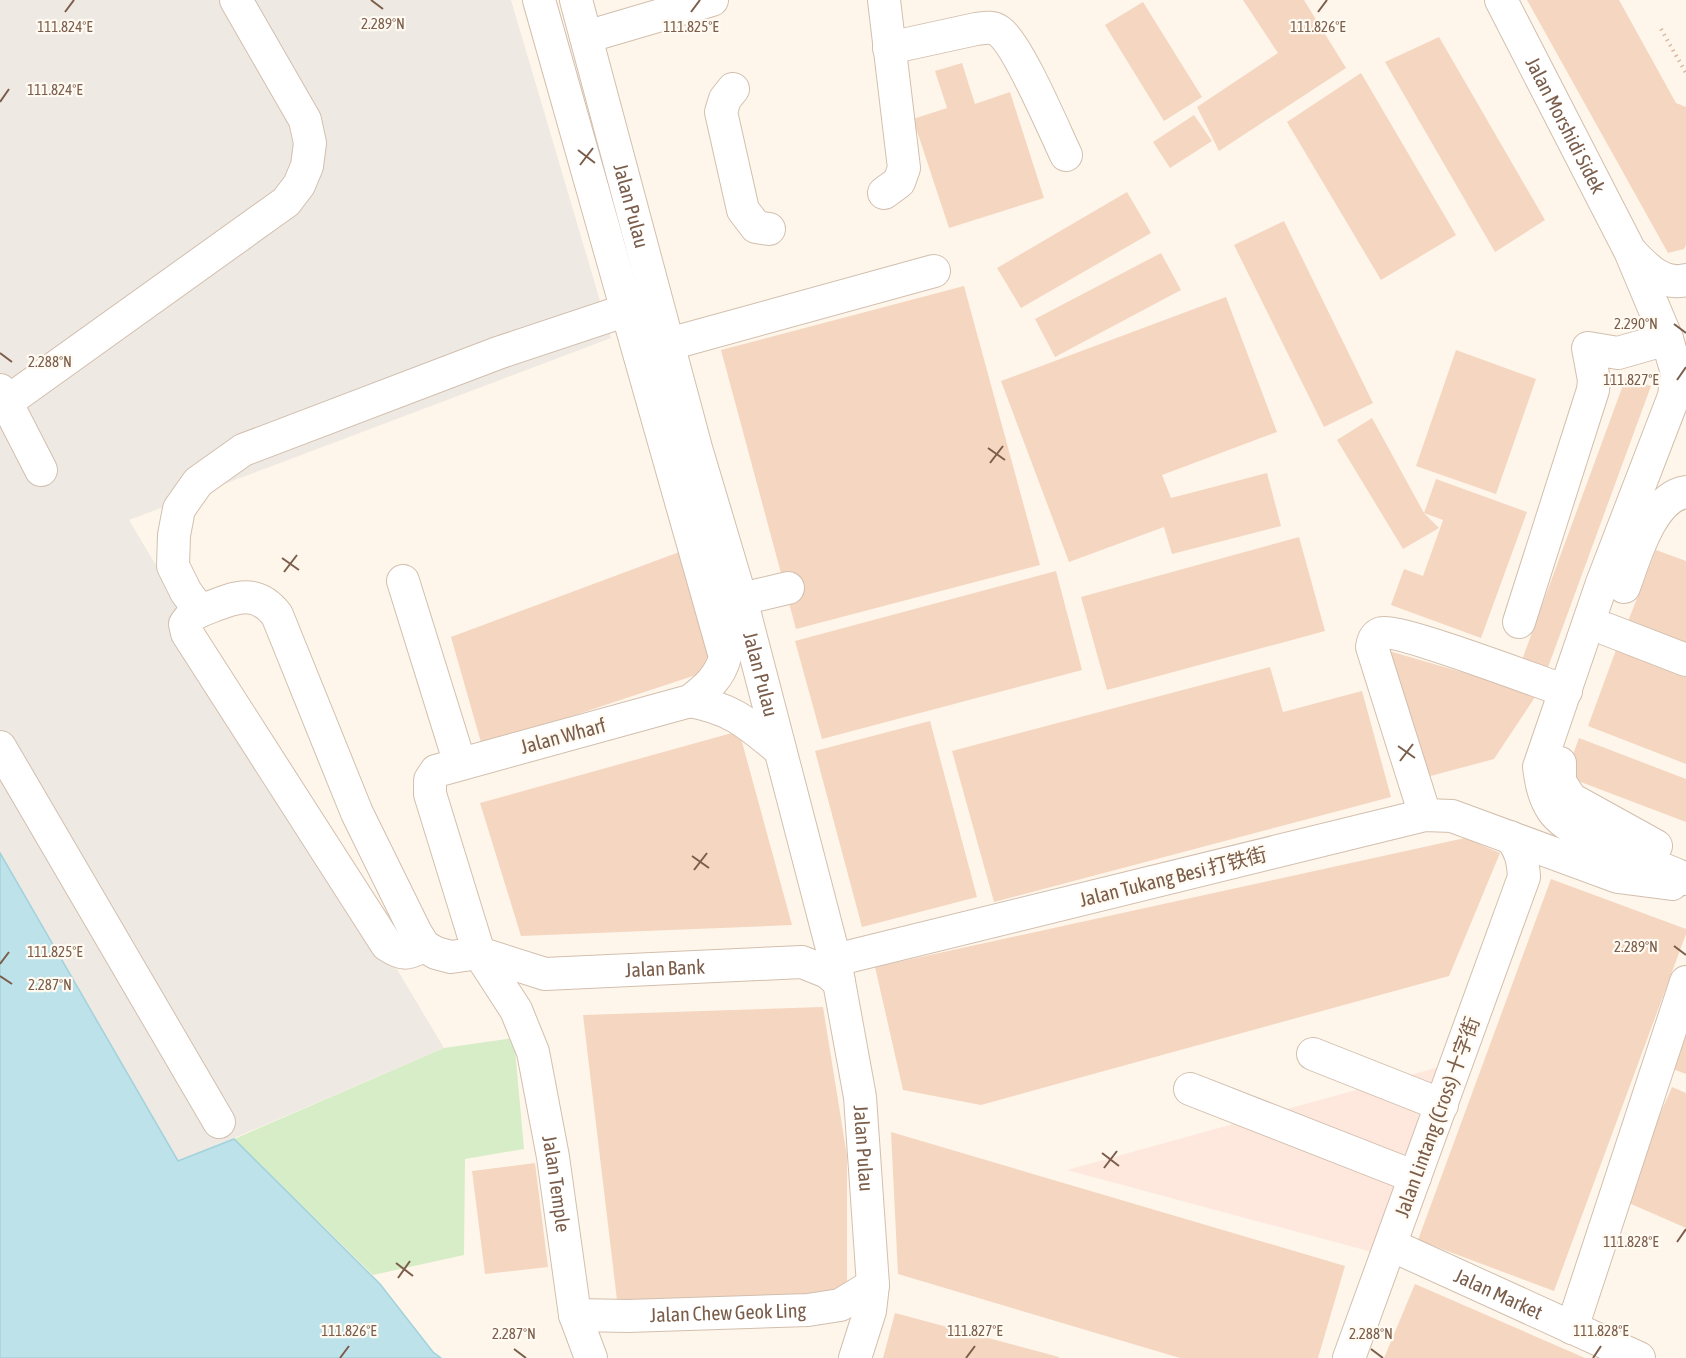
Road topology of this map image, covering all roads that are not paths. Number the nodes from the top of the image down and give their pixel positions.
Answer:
1 (236, 0) edge
2 (539, 0) edge
3 (576, 0) edge
4 (712, 0) edge
5 (884, 0) edge
6 (1501, 0) edge
7 (586, 37) junction
8 (889, 48) junction
9 (733, 89) dead end
10 (1066, 155) dead end
11 (885, 193) dead end
12 (769, 229) dead end
13 (1630, 251) junction
14 (934, 271) dead end
15 (1686, 280) edge
16 (627, 310) junction
17 (1667, 339) junction
18 (669, 344) junction
19 (2, 400) edge
20 (41, 470) dead end
21 (1685, 494) edge
22 (403, 581) dead end
23 (788, 588) dead end
24 (741, 600) junction
25 (200, 611) junction
26 (1519, 622) dead end
27 (717, 629) joint
28 (1606, 629) junction
29 (1686, 660) edge
30 (1566, 691) junction
31 (690, 701) junction
32 (0, 747) edge
33 (780, 750) junction
34 (448, 768) junction
35 (1425, 815) junction
36 (1510, 837) junction
37 (1553, 853) junction
38 (1686, 862) edge
39 (1524, 877) junction
40 (1686, 881) edge
41 (819, 897) junction
42 (424, 946) junction
43 (478, 953) junction
44 (785, 962) junction
45 (837, 971) junction
46 (545, 974) junction
47 (1686, 982) edge
48 (516, 1011) junction
49 (1313, 1054) dead end
50 (1190, 1089) dead end
51 (1442, 1105) junction
52 (219, 1122) dead end
53 (1415, 1177) junction
54 (1391, 1245) junction
55 (873, 1285) junction
56 (575, 1315) junction
57 (1572, 1328) junction
58 (591, 1358) edge
59 (855, 1358) edge
60 (1349, 1358) edge
61 (1639, 1358) edge

1 - 19 street
2 - 16 street, Jalan Pulau
3 - 7 street, Jalan Pulau
4 - 7 street
5 - 8 street
6 - 13 street, Jalan Morshidi Sidek
7 - 18 street, Jalan Pulau
8 - 10 street
8 - 11 street
9 - 12 street
13 - 15 street
13 - 17 street
14 - 18 street
16 - 25 street
16 - 27 street, Jalan Pulau
17 - 26 street
17 - 30 street
18 - 24 street, Jalan Pulau
19 - 20 street
21 - 28 street
22 - 34 street
23 - 24 street
24 - 33 street, Jalan Pulau
25 - 42 street
25 - 42 street
27 - 31 street, Jalan Wharf
28 - 29 street
28 - 38 street
30 - 35 street
30 - 40 street
31 - 33 street, Jalan Wharf
31 - 34 street, Jalan Wharf
32 - 52 street
33 - 41 street, Jalan Pulau
34 - 43 street, Jalan Temple
35 - 36 street, Jalan Tukang Besi 打铁街
35 - 45 street, Jalan Tukang Besi 打铁街
36 - 37 street, Jalan Tukang Besi 打铁街
36 - 39 street, Jalan Lintang (Cross) 十字街
37 - 39 street
37 - 40 street, Jalan Tukang Besi 打铁街
39 - 51 street, Jalan Lintang (Cross) 十字街
41 - 44 street
41 - 45 street, Jalan Pulau
42 - 43 street
43 - 46 street, Jalan Bank
43 - 48 street, Jalan Temple
44 - 45 street, Jalan Bank
44 - 46 street, Jalan Bank
45 - 55 street, Jalan Pulau
46 - 48 street
47 - 57 street
48 - 56 street, Jalan Temple
49 - 51 street
50 - 53 street
51 - 53 street, Jalan Lintang (Cross) 十字街
53 - 54 street, Jalan Lintang (Cross) 十字街
54 - 57 street, Jalan Market
54 - 60 street, Jalan Lintang (Cross) 十字街
55 - 56 street, Jalan Chew Geok Ling
55 - 59 street, Jalan Pulau
56 - 58 street, Jalan Temple
57 - 61 street, Jalan Market

